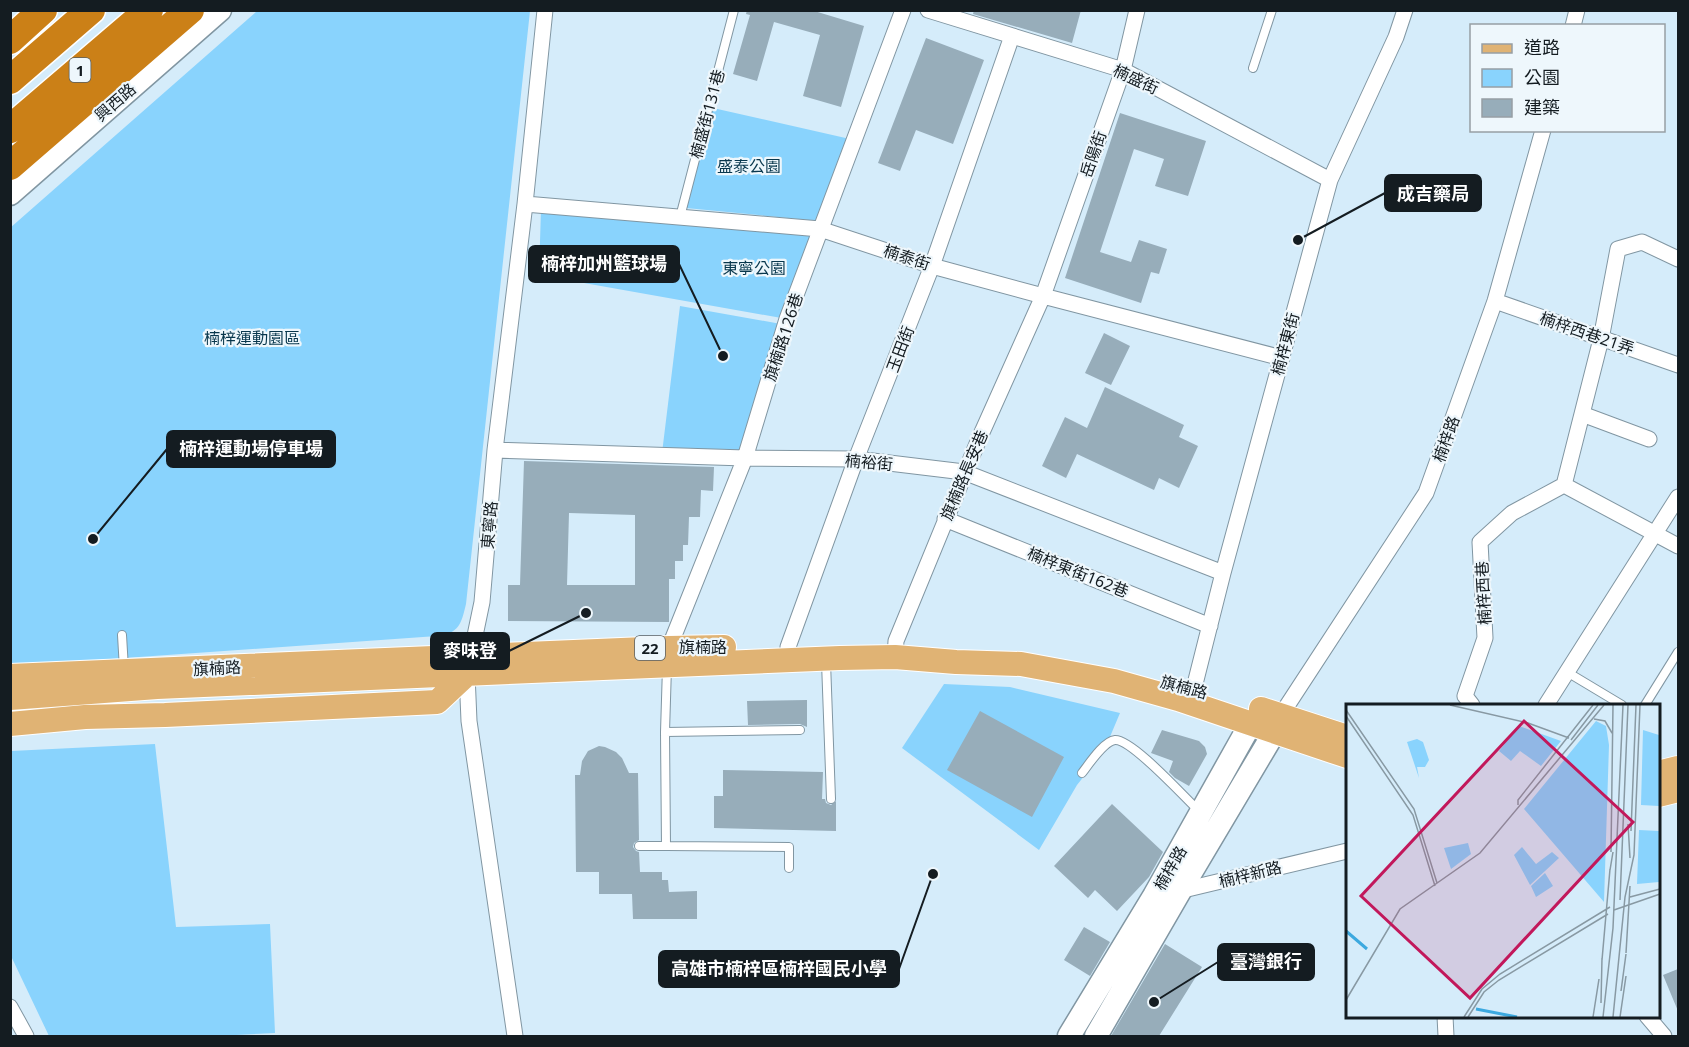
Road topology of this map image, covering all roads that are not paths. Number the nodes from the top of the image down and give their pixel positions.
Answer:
1 (43, 10) edge
2 (91, 10) edge
3 (149, 10) edge
4 (190, 10) edge
5 (220, 10) edge
6 (545, 10) edge
7 (734, 10) edge
8 (903, 10) edge
9 (928, 10) edge
10 (1137, 10) edge
11 (1272, 10) edge
12 (1405, 10) edge
13 (1012, 36) junction
14 (10, 39) edge
15 (1253, 68) dead end
16 (1123, 70) junction
17 (10, 80) edge
18 (10, 129) edge
19 (1542, 132) edge
20 (10, 166) edge
21 (1330, 180) junction
22 (10, 194) edge
23 (525, 204) junction
24 (680, 217) junction
25 (820, 229) junction
26 (1678, 259) edge
27 (933, 266) junction
28 (1043, 296) junction
29 (1495, 301) junction
30 (1601, 339) junction
31 (1282, 358) junction
32 (1678, 365) edge
33 (1582, 414) junction
34 (1649, 439) dead end
35 (495, 450) junction
36 (745, 458) junction
37 (856, 459) junction
38 (964, 472) junction
39 (1564, 485) junction
40 (1678, 497) edge
41 (945, 519) junction
42 (1655, 534) junction
43 (1678, 546) edge
44 (1223, 573) junction
45 (1210, 626) junction
46 (122, 635) dead end
47 (895, 649) junction
48 (1678, 652) edge
49 (788, 654) junction
50 (668, 657) junction
51 (825, 659) junction
52 (470, 665) junction
53 (1567, 672) junction
54 (10, 676) edge
55 (1194, 688) junction
56 (125, 696) junction
57 (10, 698) edge
58 (1471, 704) edge
59 (1547, 704) edge
60 (1620, 704) edge
61 (1646, 704) edge
62 (1251, 723) junction
63 (1278, 723) junction
64 (10, 724) edge
65 (800, 730) dead end
66 (665, 732) junction
67 (1346, 737) edge
68 (1346, 756) edge
69 (1678, 768) edge
70 (1082, 773) dead end
71 (1659, 773) edge
72 (1678, 790) edge
73 (1659, 795) edge
74 (831, 799) dead end
75 (1201, 813) junction
76 (639, 846) dead end
77 (666, 846) junction
78 (1346, 851) edge
79 (789, 868) dead end
80 (1180, 891) junction
81 (1154, 896) junction
82 (11, 1008) edge
83 (1445, 1017) edge
84 (1648, 1017) edge
85 (26, 1036) edge
86 (515, 1036) edge
87 (1069, 1036) edge
88 (1096, 1036) edge
89 (1446, 1036) edge
90 (1664, 1036) edge

1 - 14 highway
2 - 17 highway, 1
3 - 18 highway, 1
4 - 20 highway
5 - 22 street, 興西路
6 - 23 street, 東寧路
7 - 24 lane, 楠盛街131巷
8 - 25 street, 旗楠路126巷
9 - 13 street, 楠盛街
10 - 16 street, 岳陽街
11 - 15 lane
12 - 21 street, 楠梓東街
13 - 16 street, 楠盛街
13 - 27 street, 玉田街
16 - 21 street, 楠盛街
16 - 28 street, 岳陽街
19 - 29 street, 楠梓路
21 - 31 street, 楠梓東街
23 - 24 street, 楠泰街
23 - 35 street, 東寧路
24 - 25 street, 楠泰街
25 - 27 street, 楠泰街
25 - 36 street, 旗楠路126巷
26 - 30 street
27 - 28 street, 楠泰街
27 - 37 street, 玉田街
28 - 31 street, 楠泰街
28 - 38 street, 旗楠路長安巷
29 - 30 street, 楠梓西巷21弄
29 - 63 street, 楠梓路
30 - 32 street, 楠梓西巷21弄
30 - 33 street
31 - 44 street, 楠梓東街
33 - 34 street
33 - 39 street
35 - 36 street, 楠裕街
35 - 52 street, 東寧路
36 - 37 street, 楠裕街
36 - 50 street, 旗楠路126巷
37 - 38 street, 楠裕街
37 - 49 street, 玉田街
38 - 41 street, 旗楠路長安巷
38 - 44 street, 楠裕街
39 - 42 street
39 - 58 street, 楠梓西巷
40 - 42 street
41 - 45 street, 楠梓東街162巷
41 - 47 street, 旗楠路長安巷
42 - 43 street
42 - 53 street
44 - 45 street, 楠梓東街
45 - 55 street, 楠梓東街
46 - 56 lane
47 - 49 main road, 旗楠路 / 22
47 - 51 main road, 旗楠路 / 22
47 - 55 main road, 旗楠路 / 22
47 - 62 main road, 旗楠路 / 22
48 - 61 lane
49 - 50 main road, 旗楠路 / 22
49 - 51 main road, 旗楠路 / 22
50 - 52 main road, 旗楠路 / 22
50 - 66 lane
51 - 74 lane
52 - 56 main road, 旗楠路 / 22
52 - 56 main road, 旗楠路 / 22
52 - 86 street, 東寧路
53 - 59 street
53 - 60 lane
54 - 56 main road, 旗楠路 / 22
55 - 63 main road, 旗楠路 / 22
56 - 57 main road, 旗楠路 / 22
56 - 64 main road, 旗楠路 / 22
62 - 63 main road, 旗楠路 / 22
62 - 75 street, 楠梓路
63 - 67 main road, 旗楠路 / 22
63 - 68 main road, 旗楠路 / 22
63 - 80 street, 楠梓路
65 - 66 lane
66 - 77 lane
69 - 71 main road
70 - 75 lane
72 - 73 main road
75 - 81 street, 楠梓路
76 - 77 lane
77 - 79 lane
78 - 80 street, 楠梓新路
80 - 81 street, 楠梓新路
80 - 88 street, 楠梓路
81 - 87 street, 楠梓路
82 - 85 street
83 - 89 street
84 - 90 street

